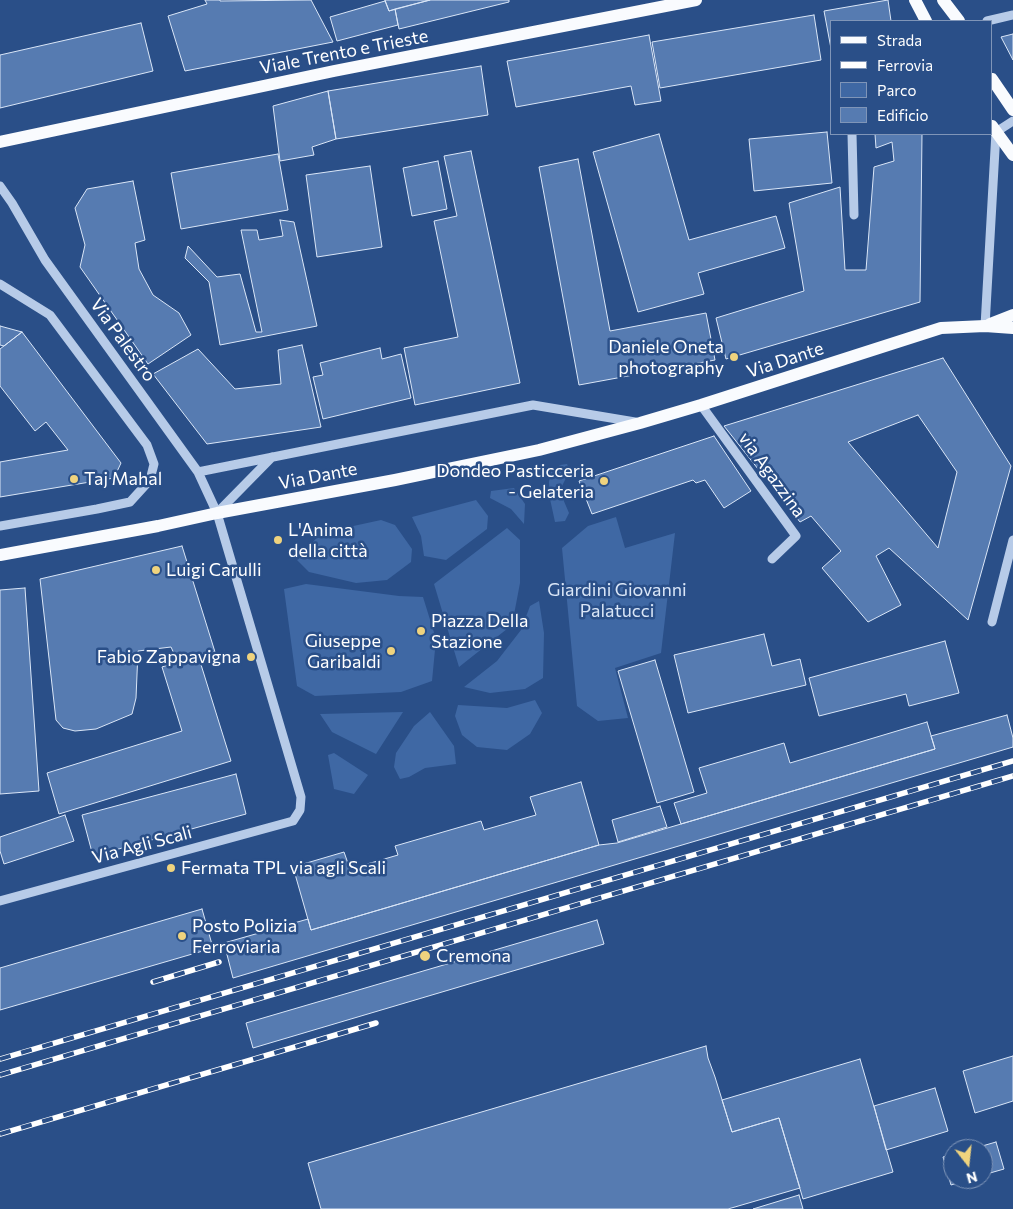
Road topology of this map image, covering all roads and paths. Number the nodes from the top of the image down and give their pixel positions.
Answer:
1 (696, 0) edge
2 (915, 0) edge
3 (943, 0) edge
4 (952, 0) edge
5 (1013, 15) edge
6 (925, 20) edge
7 (959, 20) edge
8 (960, 20) edge
9 (991, 20) edge
10 (993, 80) edge
11 (1013, 110) edge
12 (1013, 120) edge
13 (994, 129) edge
14 (852, 135) edge
15 (0, 142) edge
16 (1013, 155) edge
17 (0, 186) edge
18 (854, 215) dead end
19 (0, 284) edge
20 (1013, 316) edge
21 (985, 326) junction
22 (1013, 328) edge
23 (701, 405) junction
24 (640, 423) junction
25 (272, 457) junction
26 (198, 472) junction
27 (217, 513) junction
28 (0, 526) edge
29 (1013, 540) edge
30 (0, 556) edge
31 (772, 560) dead end
32 (992, 622) dead end
33 (0, 901) edge

1 - 15 main road, Viale Trento e Trieste
2 - 6 main road
3 - 7 main road
4 - 8 street
5 - 9 street
10 - 11 main road
12 - 13 street
13 - 16 main road
13 - 21 street
14 - 18 street
17 - 26 street, Via Palestro
19 - 28 street
20 - 21 main road
21 - 22 main road
21 - 23 main road, Via Dante
23 - 24 main road, Via Dante
23 - 31 street, via Agazzina
24 - 25 street, Via Dante
24 - 27 main road, Via Dante
25 - 26 street, Via Dante
25 - 27 street
26 - 27 street, Via Palestro
27 - 30 main road, Via Dante
27 - 33 street, Via Agli Scali
29 - 32 street

